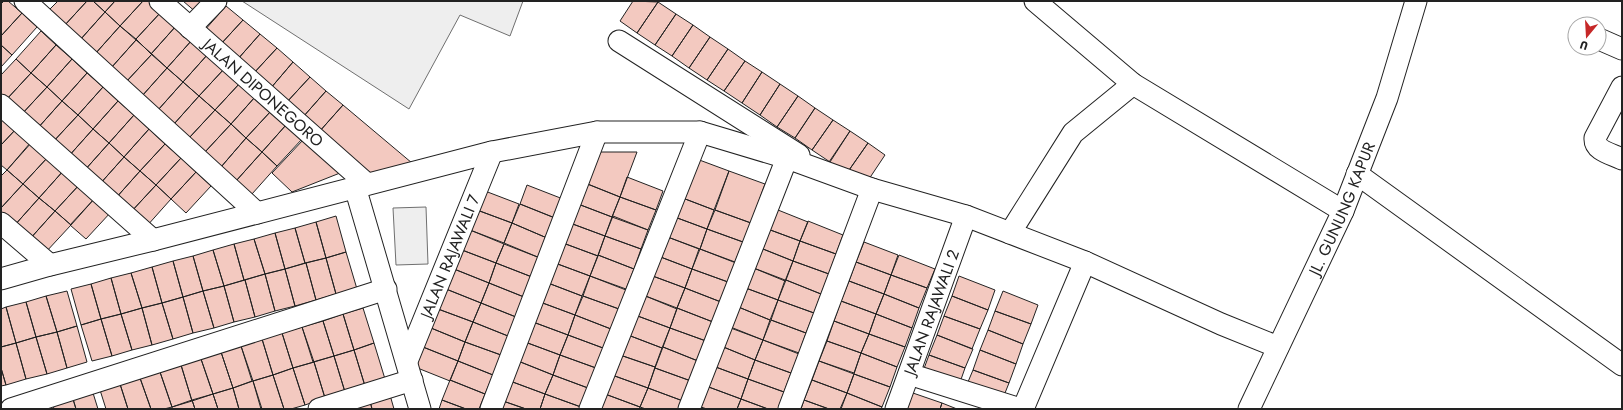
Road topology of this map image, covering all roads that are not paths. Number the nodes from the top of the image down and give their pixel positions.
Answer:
1 (25, 1) edge
2 (160, 1) edge
3 (216, 1) edge
4 (1035, 1) edge
5 (1416, 1) edge
6 (190, 28) junction
7 (619, 41) dead end
8 (1607, 42) edge
9 (1622, 49) edge
10 (1133, 84) junction
11 (1622, 87) edge
12 (1, 105) edge
13 (598, 132) junction
14 (700, 132) junction
15 (492, 152) junction
16 (787, 158) junction
17 (1622, 159) edge
18 (1357, 174) junction
19 (831, 175) junction
20 (361, 185) junction
21 (872, 189) junction
22 (1342, 212) junction
23 (257, 213) junction
24 (966, 216) junction
25 (1, 223) edge
26 (1010, 233) junction
27 (153, 240) junction
28 (1085, 262) junction
29 (50, 265) junction
30 (1, 279) edge
31 (386, 289) junction
32 (1278, 347) junction
33 (1622, 365) edge
34 (409, 370) junction
35 (909, 374) junction
36 (11, 409) edge
37 (318, 409) edge
38 (420, 409) edge
39 (491, 409) edge
40 (590, 409) edge
41 (689, 409) edge
42 (789, 409) edge
43 (896, 409) edge
44 (1020, 409) edge
45 (1024, 409) edge
46 (1249, 409) edge

1 - 23 street
2 - 6 street, JALAN DIPONEGORO
3 - 6 street
4 - 10 street
5 - 18 street, JL. GUNUNG KAPUR
6 - 20 street, JALAN DIPONEGORO
7 - 19 street
8 - 9 street
10 - 22 street
10 - 26 street
11 - 17 street
12 - 27 street
13 - 14 street
13 - 15 street
13 - 39 street
14 - 16 street
14 - 40 street
15 - 20 street
15 - 34 street, JALAN RAJAWALI 7
16 - 19 street
16 - 41 street
18 - 22 street, JL. GUNUNG KAPUR
18 - 33 street
19 - 21 street
20 - 23 street
20 - 31 street
21 - 24 street
21 - 42 street
22 - 32 street, JL. GUNUNG KAPUR
23 - 27 street
24 - 26 street
24 - 35 street, JALAN RAJAWALI 2
25 - 29 street
26 - 28 street
27 - 29 street
28 - 32 street
28 - 45 street
29 - 30 street
31 - 34 street
31 - 36 street
32 - 46 street, JL. GUNUNG KAPUR
34 - 37 street
34 - 38 street
35 - 43 street, JALAN RAJAWALI 2
35 - 44 street

